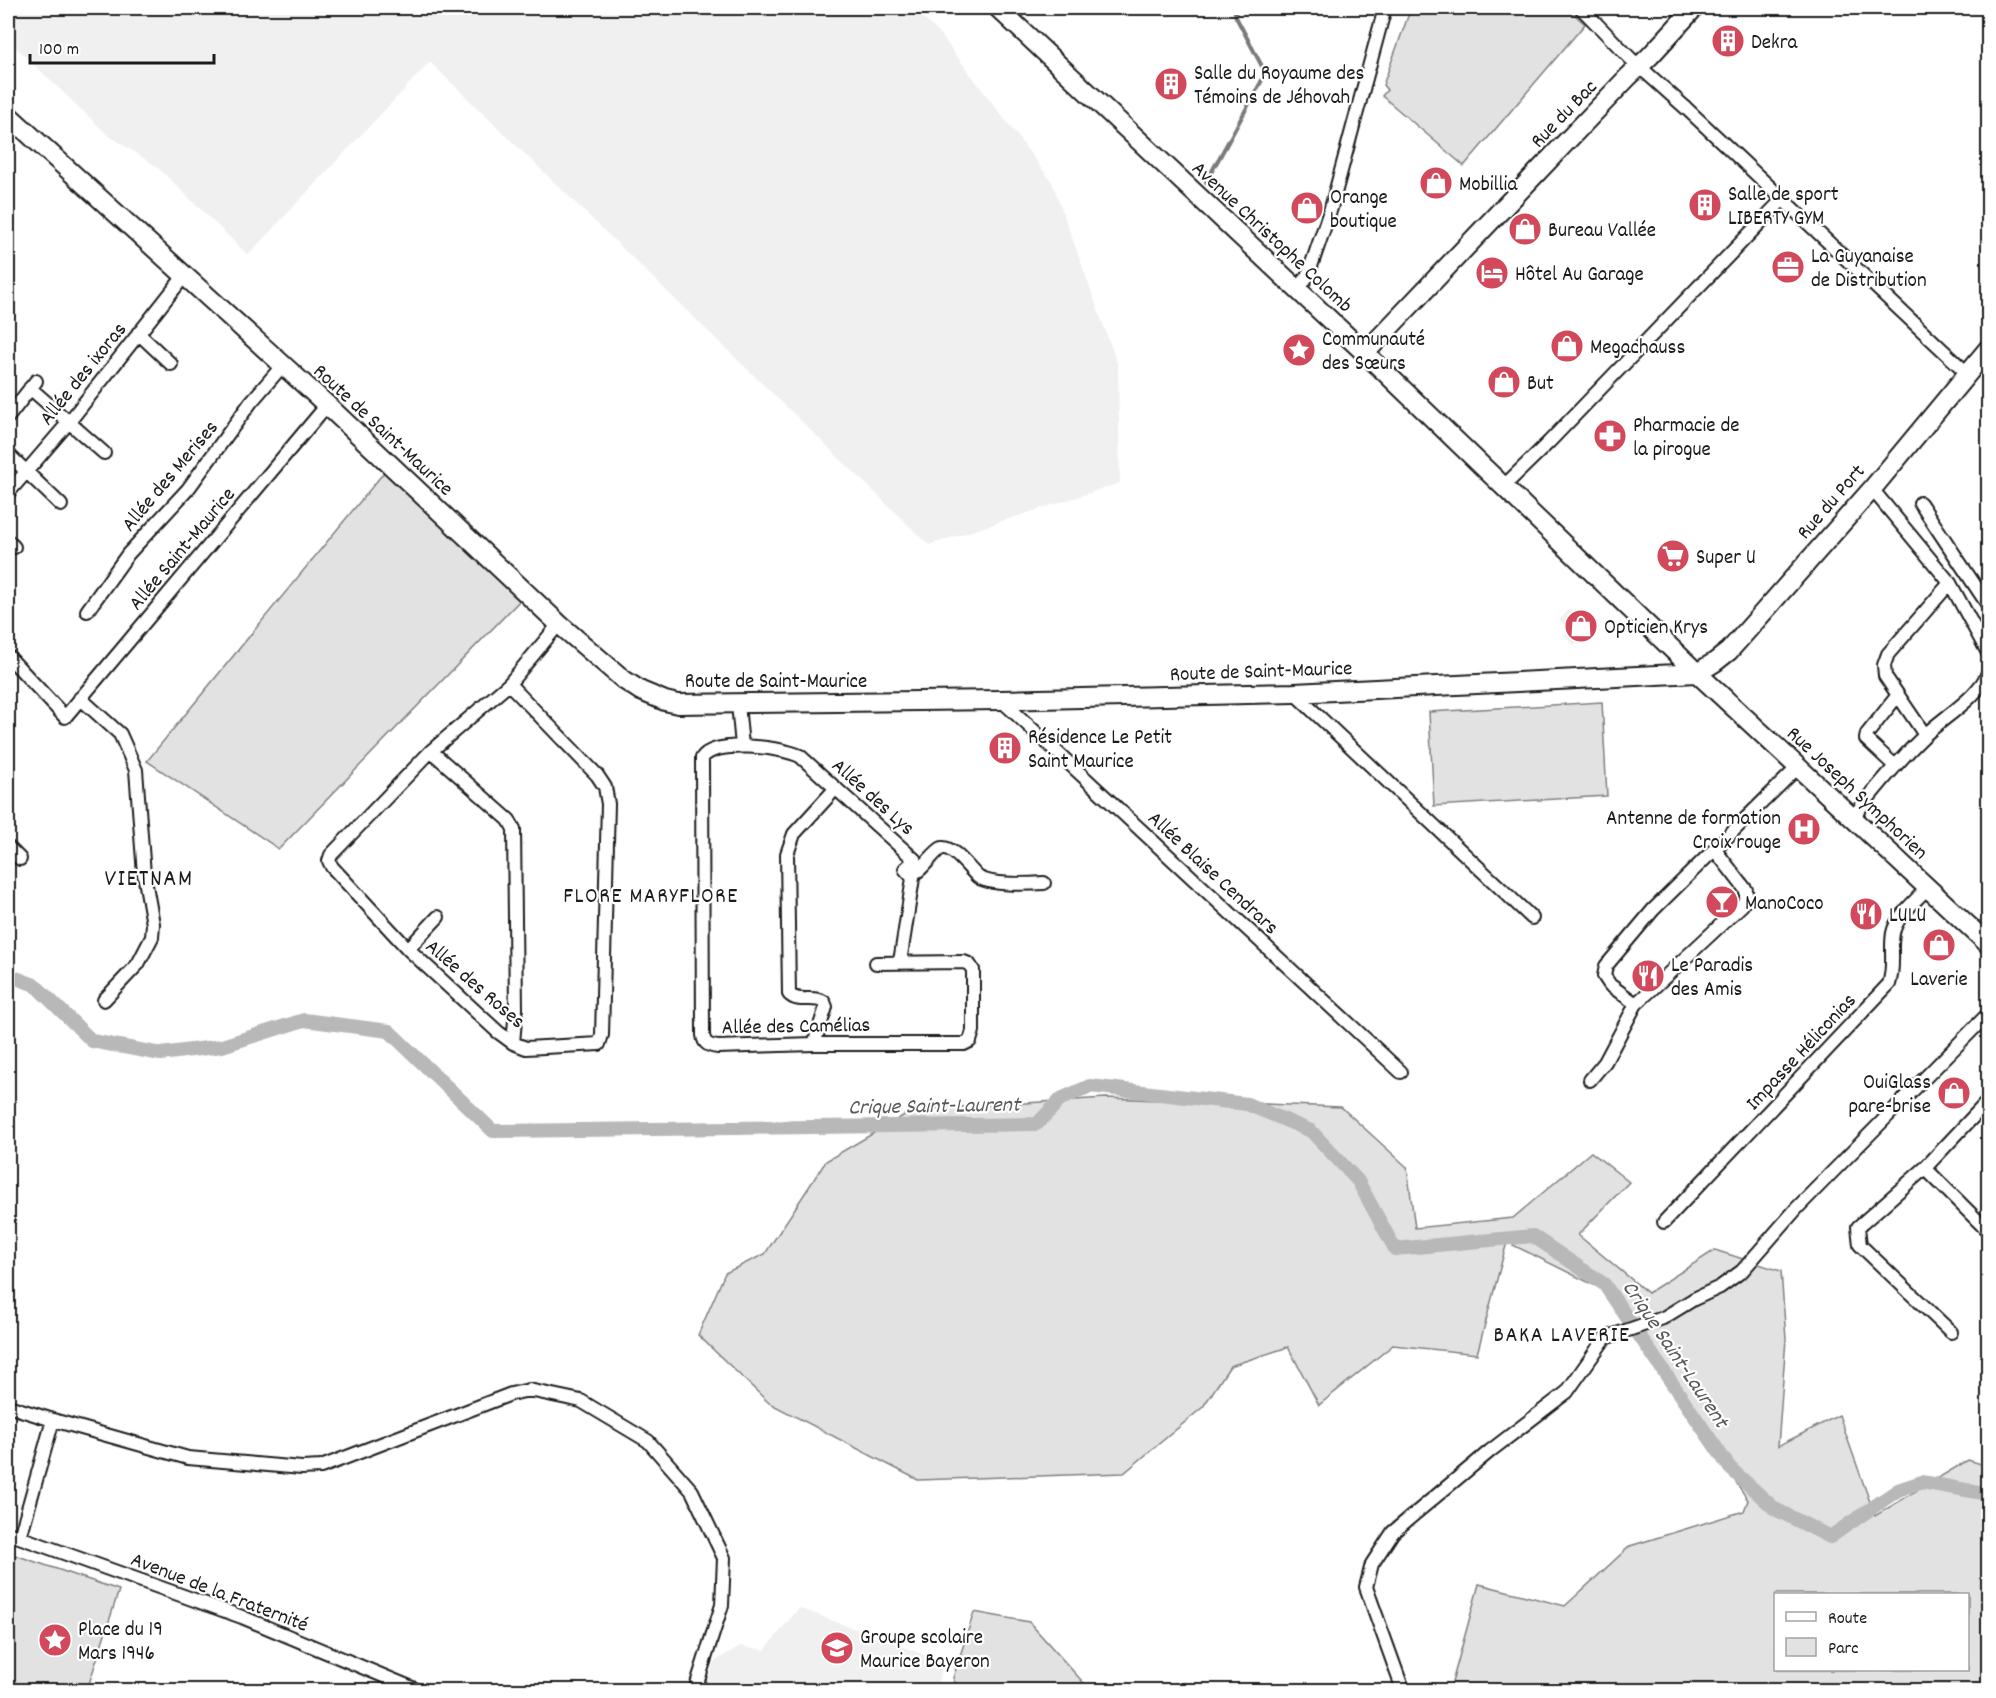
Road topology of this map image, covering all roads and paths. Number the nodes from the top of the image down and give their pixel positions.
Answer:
1 (998, 8) edge
2 (1386, 8) edge
3 (1581, 8) edge
4 (1694, 8) edge
5 (1640, 66) junction
6 (8, 115) edge
7 (1783, 199) junction
8 (185, 275) junction
9 (1298, 291) junction
10 (138, 333) junction
11 (1989, 349) edge
12 (1365, 353) junction
13 (171, 364) dead end
14 (283, 365) junction
15 (1967, 373) junction
16 (327, 405) junction
17 (8, 417) edge
18 (69, 422) junction
19 (104, 453) dead end
20 (8, 454) edge
21 (27, 470) junction
22 (1503, 487) junction
23 (1872, 489) junction
24 (8, 493) edge
25 (1920, 503) dead end
26 (61, 505) dead end
27 (1950, 583) junction
28 (1989, 605) edge
29 (87, 611) dead end
30 (559, 624) junction
31 (1989, 653) edge
32 (8, 656) edge
33 (1697, 673) junction
34 (1989, 673) edge
35 (509, 684) junction
36 (1294, 693) junction
37 (1898, 695) junction
38 (80, 699) junction
39 (1000, 700) junction
40 (738, 704) junction
41 (1925, 735) junction
42 (742, 746) junction
43 (431, 751) junction
44 (1799, 766) junction
45 (1895, 766) junction
46 (836, 788) junction
47 (1852, 817) junction
48 (8, 847) edge
49 (1715, 850) junction
50 (20, 859) dead end
51 (905, 869) junction
52 (1044, 883) dead end
53 (1928, 888) junction
54 (438, 917) dead end
55 (1532, 918) dead end
56 (1989, 944) edge
57 (408, 949) junction
58 (900, 962) junction
59 (876, 963) dead end
60 (104, 1000) dead end
61 (1636, 1004) junction
62 (1989, 1014) edge
63 (513, 1043) junction
64 (814, 1044) junction
65 (1401, 1072) dead end
66 (1590, 1080) dead end
67 (1989, 1101) edge
68 (1924, 1168) junction
69 (1664, 1222) dead end
70 (1989, 1231) edge
71 (1951, 1332) dead end
72 (8, 1406) edge
73 (53, 1420) junction
74 (8, 1533) edge
75 (20, 1537) junction
76 (417, 1690) edge
77 (695, 1690) edge
78 (1403, 1690) edge

1 - 9 street, Avenue Christophe Colomb
2 - 9 street
3 - 5 street
4 - 5 street, Rue du Bac
5 - 7 street
5 - 12 street, Rue du Bac
6 - 8 street, Route de Saint-Maurice
7 - 15 street
7 - 22 street
8 - 10 street, Allée des ixoras
8 - 14 street, Route de Saint-Maurice
9 - 12 street, Avenue Christophe Colomb
10 - 13 street
10 - 18 street, Allée des ixoras
11 - 15 street, Rue du Port
12 - 22 street, Avenue Christophe Colomb
14 - 16 street, Route de Saint-Maurice
14 - 29 street, Allée des Merises
15 - 23 street, Rue du Port
16 - 30 street, Route de Saint-Maurice
16 - 38 street, Allée Saint-Maurice
17 - 18 street
18 - 19 street
18 - 21 street, Allée des ixoras
20 - 21 street
21 - 24 street, Allée des ixoras
21 - 26 street
22 - 33 street, Avenue Christophe Colomb
23 - 27 street
23 - 33 street, Rue du Port
25 - 28 street
27 - 31 street
27 - 37 street
30 - 35 street, Allée des Roses
30 - 40 street, Route de Saint-Maurice
32 - 38 street, Allée Saint-Maurice
33 - 36 street, Route de Saint-Maurice
33 - 44 street, Rue Joseph Symphorien
34 - 41 street
35 - 43 street, Allée des Roses
35 - 63 street, Allée des Roses
36 - 39 street, Route de Saint-Maurice
36 - 55 street
37 - 41 street
37 - 45 street
38 - 60 street
39 - 40 street, Route de Saint-Maurice
39 - 65 street, Allée Blaise Cendrars
40 - 42 street
41 - 45 street
42 - 46 street, Allée des Lys
42 - 64 street, Allée des Camélias
43 - 57 street, Allée des Roses
43 - 63 street
44 - 47 street, Rue Joseph Symphorien
44 - 49 street
45 - 47 street
46 - 51 street, Allée des Lys
46 - 64 street
47 - 53 street, Rue Joseph Symphorien
48 - 50 street
49 - 61 street
49 - 61 street
51 - 52 street, Allée des Lys
51 - 58 street
53 - 56 street, Rue Joseph Symphorien
53 - 69 street, Impasse Héliconias
54 - 57 street
57 - 63 street, Allée des Roses
58 - 59 street
58 - 64 street, Allée des Camélias
61 - 66 street
62 - 78 street
67 - 68 street
68 - 70 street
68 - 71 street
72 - 73 street
73 - 75 street
73 - 77 street
74 - 75 street, Avenue de la Fraternité
75 - 76 street, Avenue de la Fraternité

